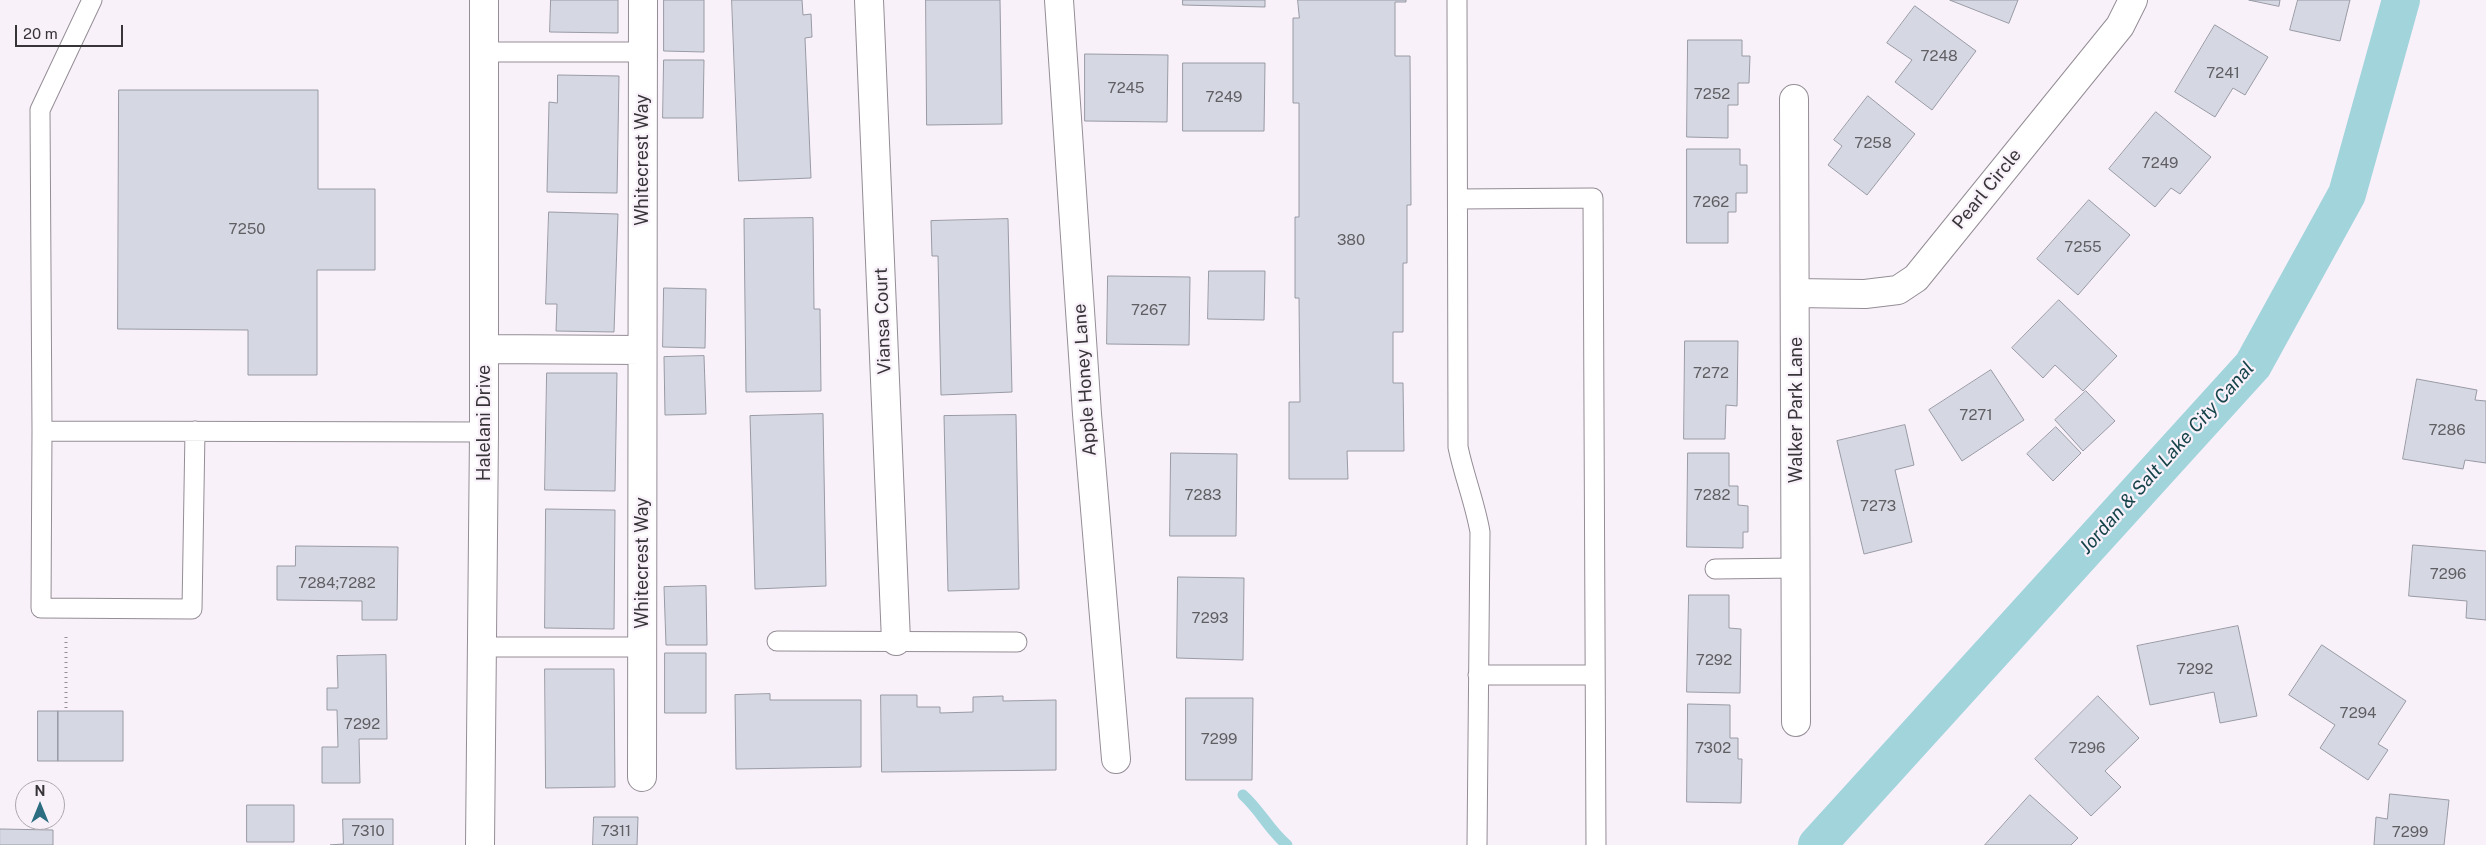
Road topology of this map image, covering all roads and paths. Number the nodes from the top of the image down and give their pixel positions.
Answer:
1 (92, 0) edge
2 (484, 0) edge
3 (643, 0) edge
4 (869, 0) edge
5 (1058, 0) edge
6 (1457, 0) edge
7 (2133, 0) edge
8 (484, 52) junction
9 (643, 52) junction
10 (1794, 98) dead end
11 (1458, 199) junction
12 (1795, 293) junction
13 (484, 349) junction
14 (642, 350) junction
15 (42, 431) junction
16 (195, 431) junction
17 (484, 432) junction
18 (1797, 568) junction
19 (1715, 569) dead end
20 (65, 608) junction
21 (777, 641) dead end
22 (896, 641) junction
23 (1017, 642) dead end
24 (482, 647) junction
25 (642, 647) junction
26 (1478, 675) junction
27 (1595, 675) junction
28 (66, 711) dead end
29 (1796, 722) dead end
30 (1116, 759) dead end
31 (642, 777) dead end
32 (480, 845) edge
33 (1477, 845) edge
34 (1596, 845) edge

1 - 15 lane
2 - 8 street, Halelani Drive
3 - 9 street, Whitecrest Way
4 - 22 street, Viansa Court
5 - 30 street, Apple Honey Lane
6 - 11 lane
7 - 12 street, Pearl Circle
8 - 9 lane
8 - 13 street, Halelani Drive
9 - 14 street, Whitecrest Way
10 - 12 street, Walker Park Lane
11 - 26 lane
11 - 27 lane
12 - 18 street, Walker Park Lane
13 - 14 street
13 - 17 street, Halelani Drive
14 - 25 street, Whitecrest Way
15 - 16 lane
15 - 20 lane
16 - 17 lane
16 - 20 lane
17 - 24 street, Halelani Drive
18 - 19 lane
18 - 29 street, Walker Park Lane
20 - 28 path
21 - 22 lane
22 - 23 lane
24 - 25 lane
24 - 32 street, Halelani Drive
25 - 31 street, Whitecrest Way
26 - 27 lane
26 - 33 lane
27 - 34 lane

